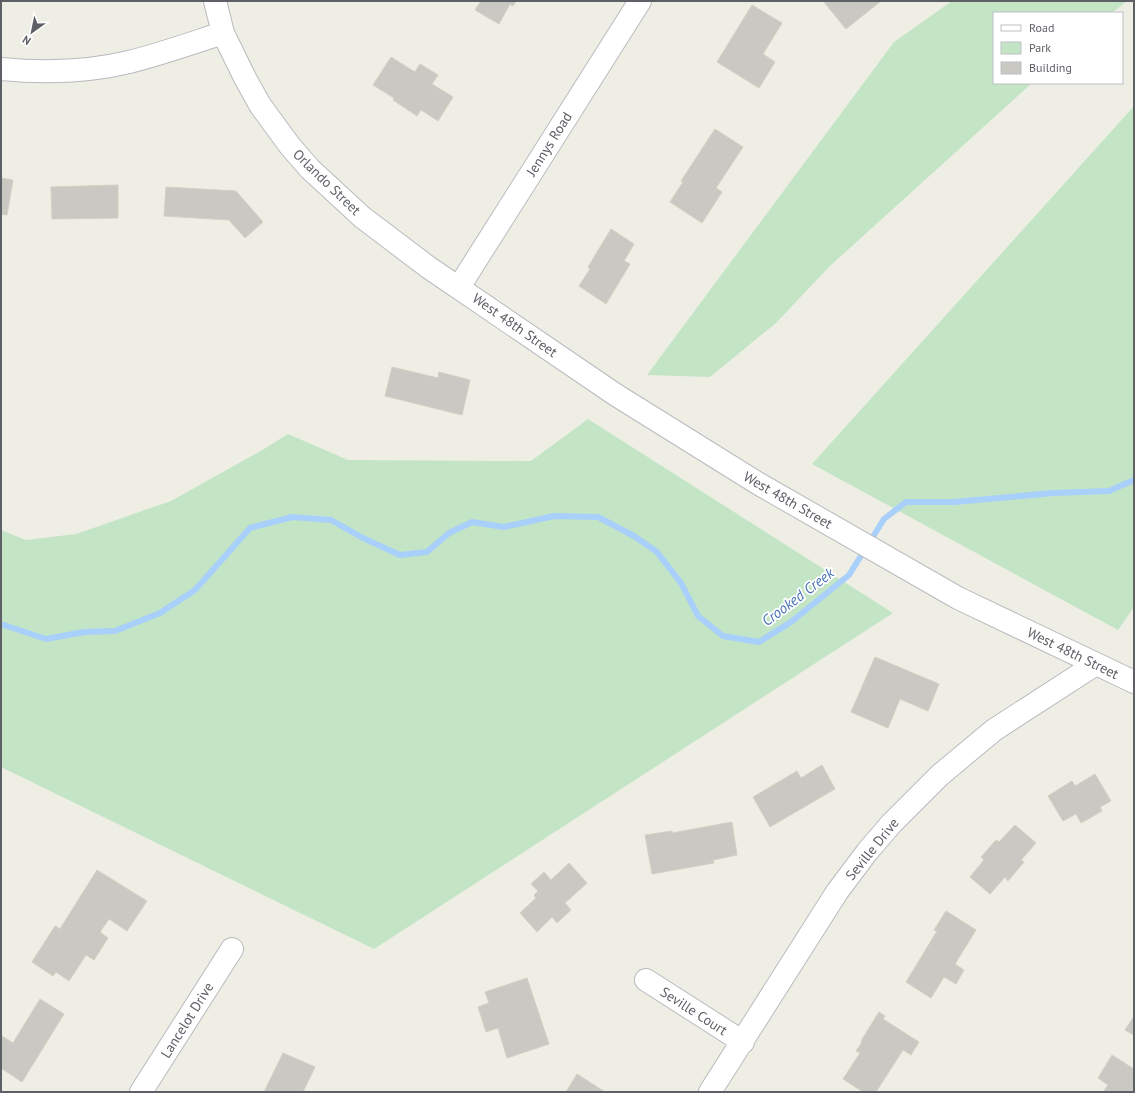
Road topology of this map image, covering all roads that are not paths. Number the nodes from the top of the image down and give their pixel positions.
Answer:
1 (215, 1) edge
2 (640, 1) edge
3 (223, 33) junction
4 (1, 69) edge
5 (459, 287) junction
6 (1096, 664) junction
7 (1134, 682) edge
8 (232, 949) dead end
9 (646, 980) dead end
10 (743, 1042) junction
11 (141, 1092) edge
12 (710, 1092) edge

1 - 3 street, Orlando Street
2 - 5 street, Jennys Road
3 - 4 street
3 - 5 street, Orlando Street
5 - 6 street, West 48th Street
6 - 7 street, West 48th Street
6 - 10 street, Seville Drive
8 - 11 street, Lancelot Drive
9 - 10 street, Seville Court
10 - 12 street, Seville Drive

